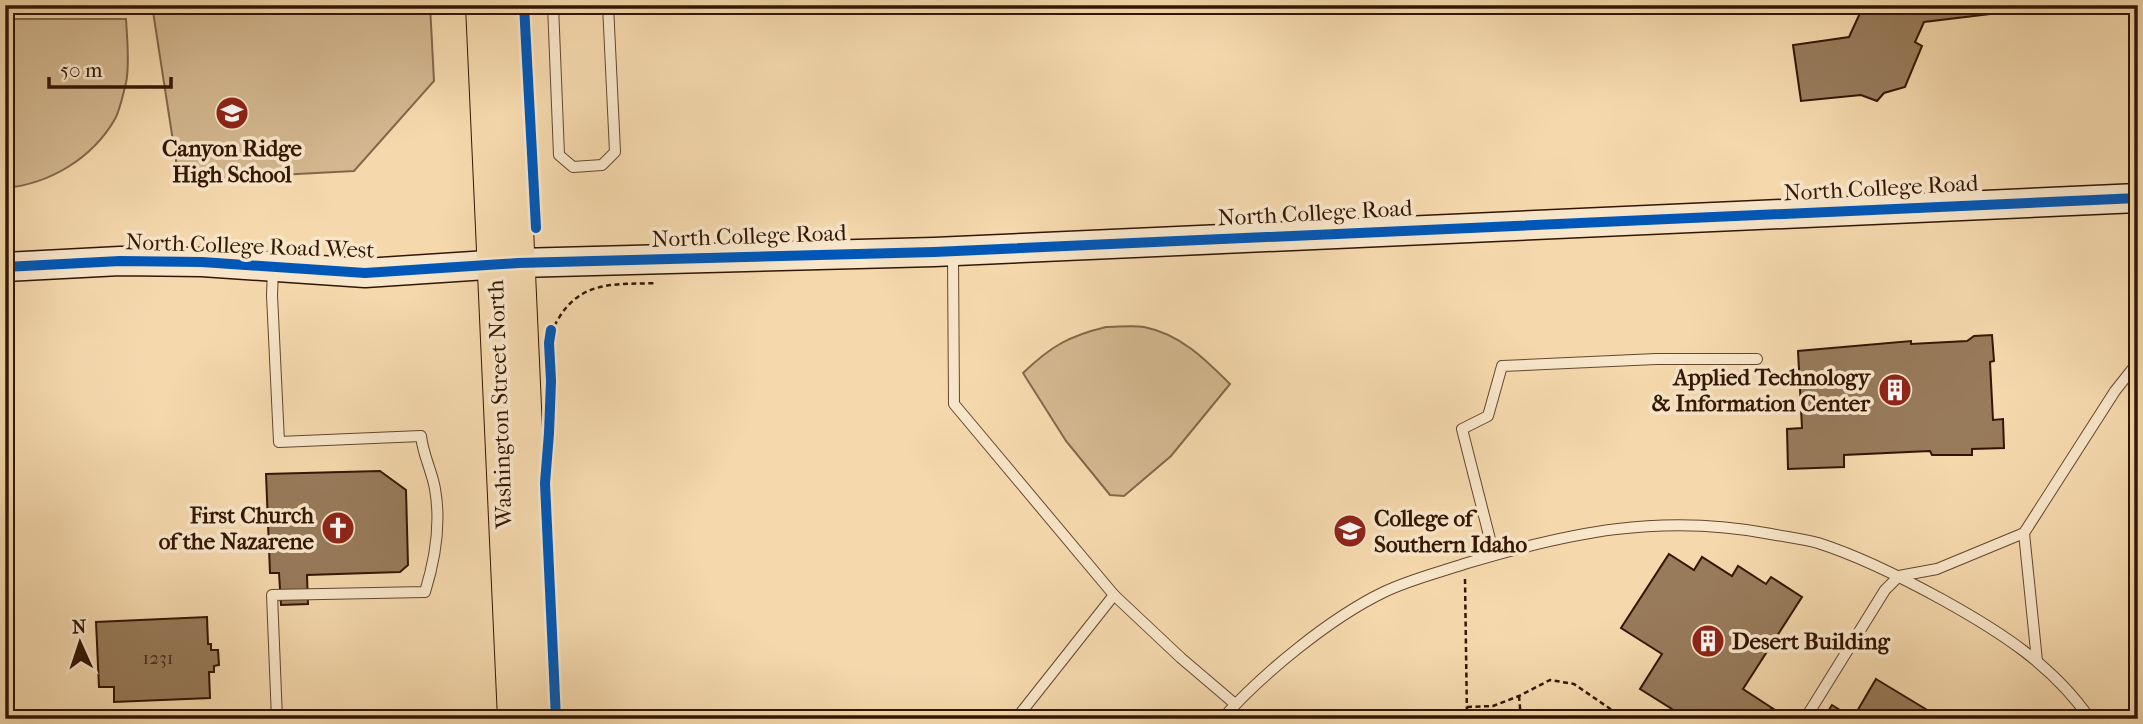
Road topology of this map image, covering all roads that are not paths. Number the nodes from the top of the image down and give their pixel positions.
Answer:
1 (481, 5) edge
2 (508, 5) edge
3 (552, 5) edge
4 (608, 5) edge
5 (2138, 198) edge
6 (953, 250) junction
7 (506, 264) junction
8 (273, 266) junction
9 (5, 267) edge
10 (1758, 359) dead end
11 (2138, 362) edge
12 (2024, 533) junction
13 (1494, 555) junction
14 (1899, 576) junction
15 (1114, 595) junction
16 (2037, 661) junction
17 (1236, 704) junction
18 (277, 719) edge
19 (513, 719) edge
20 (540, 719) edge
21 (1016, 719) edge
22 (1222, 719) edge
23 (1805, 719) edge
24 (2090, 719) edge

1 - 7 main road, Washington Street North
2 - 7 main road, Washington Street North
3 - 4 lane
5 - 6 street, North College Road
6 - 7 street, North College Road
6 - 15 lane
7 - 8 street, North College Road West
7 - 19 main road, Washington Street North
7 - 20 main road, Washington Street North
8 - 9 street, North College Road West
8 - 18 lane
10 - 13 lane
11 - 12 lane
12 - 14 lane
12 - 16 lane
13 - 14 lane
13 - 17 lane
14 - 16 lane
14 - 23 lane
15 - 17 lane
15 - 21 lane
16 - 24 lane
17 - 22 lane

